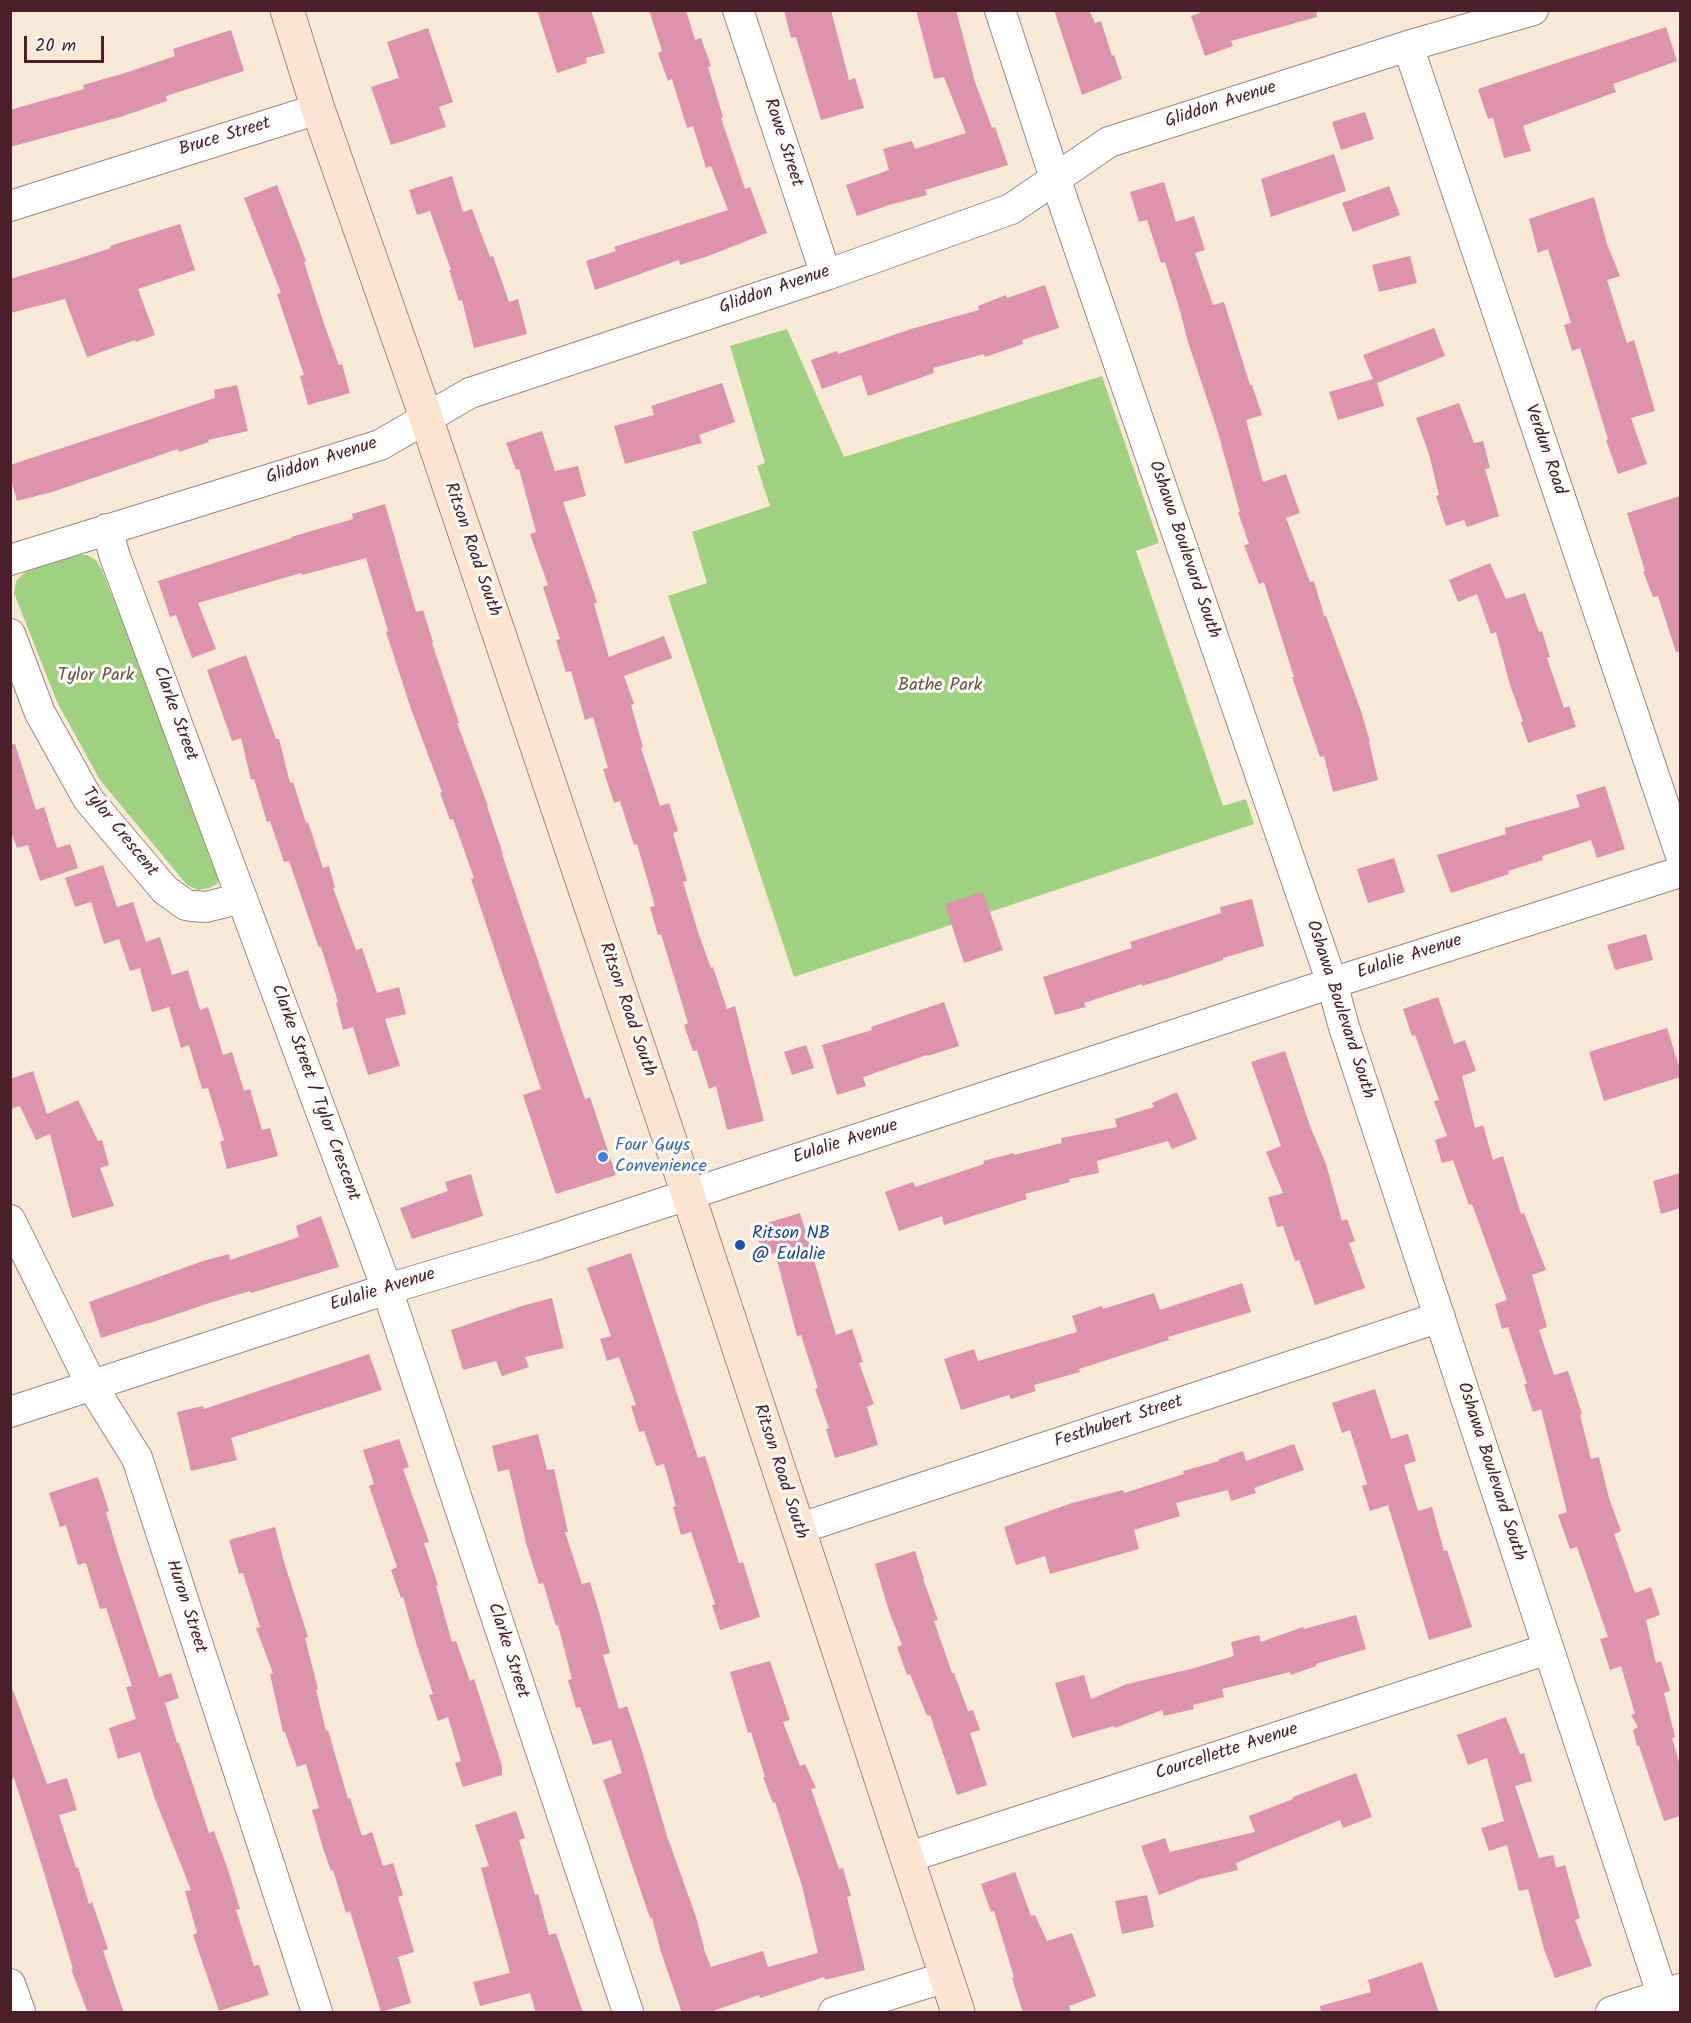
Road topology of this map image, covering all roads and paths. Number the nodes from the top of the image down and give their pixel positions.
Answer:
1 (287, 10) edge
2 (738, 10) edge
3 (1000, 10) edge
4 (1533, 10) edge
5 (1408, 46) junction
6 (318, 109) junction
7 (1055, 178) junction
8 (10, 206) edge
9 (826, 275) junction
10 (426, 418) junction
11 (107, 529) junction
12 (10, 560) edge
13 (10, 634) edge
14 (1680, 853) edge
15 (1680, 872) edge
16 (242, 898) junction
17 (1332, 983) junction
18 (688, 1194) junction
19 (10, 1220) edge
20 (387, 1289) junction
21 (1440, 1317) junction
22 (92, 1386) junction
23 (10, 1412) edge
24 (798, 1529) junction
25 (1548, 1649) junction
26 (906, 1857) junction
27 (946, 1977) junction
28 (10, 1984) edge
29 (1670, 1999) edge
30 (20, 2013) edge
31 (317, 2013) edge
32 (628, 2013) edge
33 (834, 2013) edge
34 (958, 2013) edge
35 (1611, 2013) edge

1 - 6 main road, Ritson Road South
2 - 9 street, Rowe Street
3 - 7 street, Oshawa Boulevard South
4 - 5 street, Gliddon Avenue
5 - 7 street, Gliddon Avenue
5 - 14 street, Verdun Road
6 - 8 street, Bruce Street
6 - 10 main road, Ritson Road South
7 - 9 street, Gliddon Avenue
7 - 17 street, Oshawa Boulevard South
9 - 10 street, Gliddon Avenue
10 - 11 street, Gliddon Avenue
10 - 18 main road, Ritson Road South
11 - 12 street, Gliddon Avenue
11 - 16 street, Clarke Street
13 - 16 street, Tylor Crescent
15 - 17 street, Eulalie Avenue
16 - 20 street, Clarke Street / Tylor Crescent
17 - 18 street, Eulalie Avenue
17 - 21 street, Oshawa Boulevard South
18 - 20 street, Eulalie Avenue
18 - 24 main road, Ritson Road South
19 - 22 street, Huron Street
20 - 22 street, Eulalie Avenue
20 - 32 street, Clarke Street
21 - 24 street, Festhubert Street
21 - 25 street, Oshawa Boulevard South
22 - 23 street, Eulalie Avenue
22 - 31 street, Huron Street
24 - 26 main road, Ritson Road South
25 - 26 street, Courcellette Avenue
25 - 29 street, Oshawa Boulevard South
26 - 27 main road, Ritson Road South
27 - 33 street
27 - 34 main road, Ritson Road South
28 - 30 street
29 - 35 street

